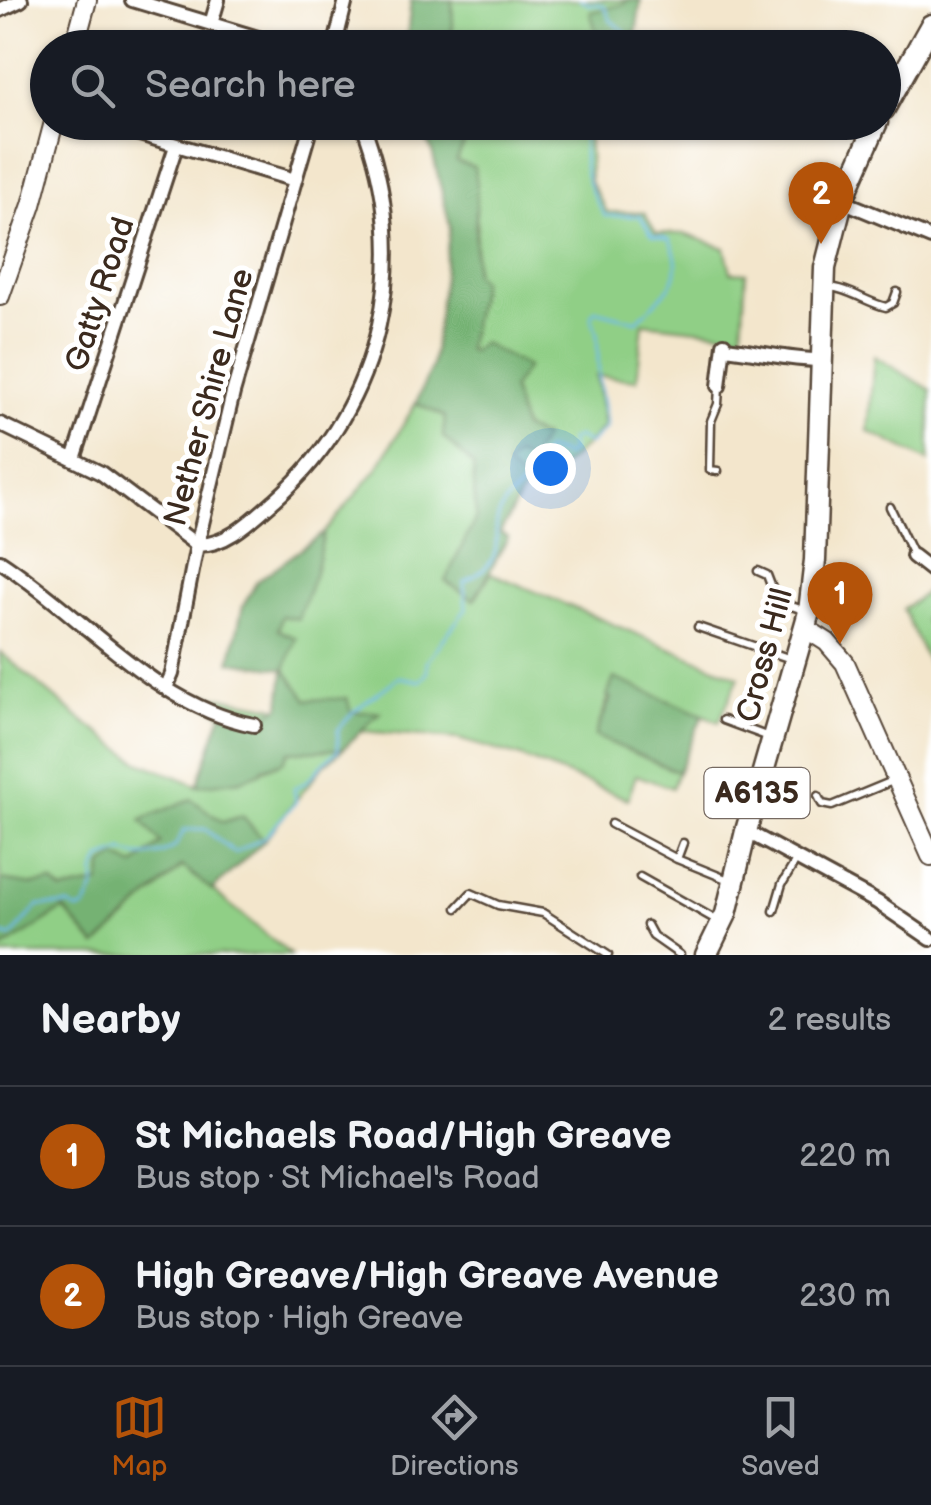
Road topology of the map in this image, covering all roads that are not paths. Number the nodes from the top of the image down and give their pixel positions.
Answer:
1 (21, 0) edge
2 (87, 0) edge
3 (132, 0) edge
4 (218, 0) edge
5 (346, 0) edge
6 (0, 10) edge
7 (211, 24) junction
8 (79, 30) edge
9 (231, 30) edge
10 (338, 30) edge
11 (927, 38) edge
12 (901, 82) edge
13 (49, 140) edge
14 (157, 140) edge
15 (307, 140) edge
16 (368, 140) edge
17 (868, 140) edge
18 (176, 146) junction
19 (295, 180) junction
20 (842, 201) junction
21 (931, 238) edge
22 (824, 287) junction
23 (897, 292) dead end
24 (0, 296) edge
25 (821, 360) junction
26 (719, 386) joint
27 (0, 424) edge
28 (74, 459) junction
29 (718, 471) dead end
30 (890, 506) dead end
31 (197, 546) junction
32 (913, 556) joint
33 (0, 561) edge
34 (931, 570) edge
35 (758, 571) dead end
36 (807, 620) junction
37 (698, 627) dead end
38 (796, 661) junction
39 (166, 688) junction
40 (724, 720) dead end
41 (254, 725) dead end
42 (774, 739) junction
43 (896, 780) junction
44 (818, 796) dead end
45 (611, 824) dead end
46 (746, 831) junction
47 (683, 843) dead end
48 (931, 856) edge
49 (676, 859) junction
50 (798, 859) junction
51 (640, 877) dead end
52 (734, 882) junction
53 (457, 908) dead end
54 (774, 911) dead end
55 (723, 924) junction
56 (647, 925) dead end
57 (931, 938) edge
58 (608, 955) edge
59 (680, 955) edge
60 (706, 955) edge

1 - 6 street
2 - 8 street
3 - 7 street
4 - 7 street
5 - 10 street
7 - 9 street
11 - 12 main road
13 - 24 street
14 - 18 street
15 - 19 street, Nether Shire Lane
16 - 31 street
17 - 20 main road, A6135
18 - 19 street
18 - 28 street, Gatty Road
19 - 31 street, Nether Shire Lane
20 - 21 street
20 - 22 main road, A6135
22 - 23 lane
22 - 25 main road, A6135
25 - 26 street
25 - 36 main road, Cross Hill / A6135
26 - 29 lane
27 - 28 street
28 - 31 street
30 - 32 lane
31 - 39 street, Nether Shire Lane
32 - 34 street
33 - 39 street
35 - 36 lane
36 - 38 main road, Cross Hill / A6135
36 - 43 street
37 - 38 lane
38 - 42 main road, Cross Hill / A6135
39 - 41 street
40 - 42 lane
42 - 46 main road, Cross Hill / A6135
43 - 44 lane
43 - 48 street
45 - 49 lane
46 - 50 street
46 - 52 main road, Cross Hill / A6135
47 - 49 lane
49 - 52 lane
50 - 54 lane
50 - 57 street
51 - 55 lane
52 - 55 main road, Cross Hill / A6135
53 - 58 lane
55 - 60 main road, Cross Hill / A6135
56 - 59 lane

